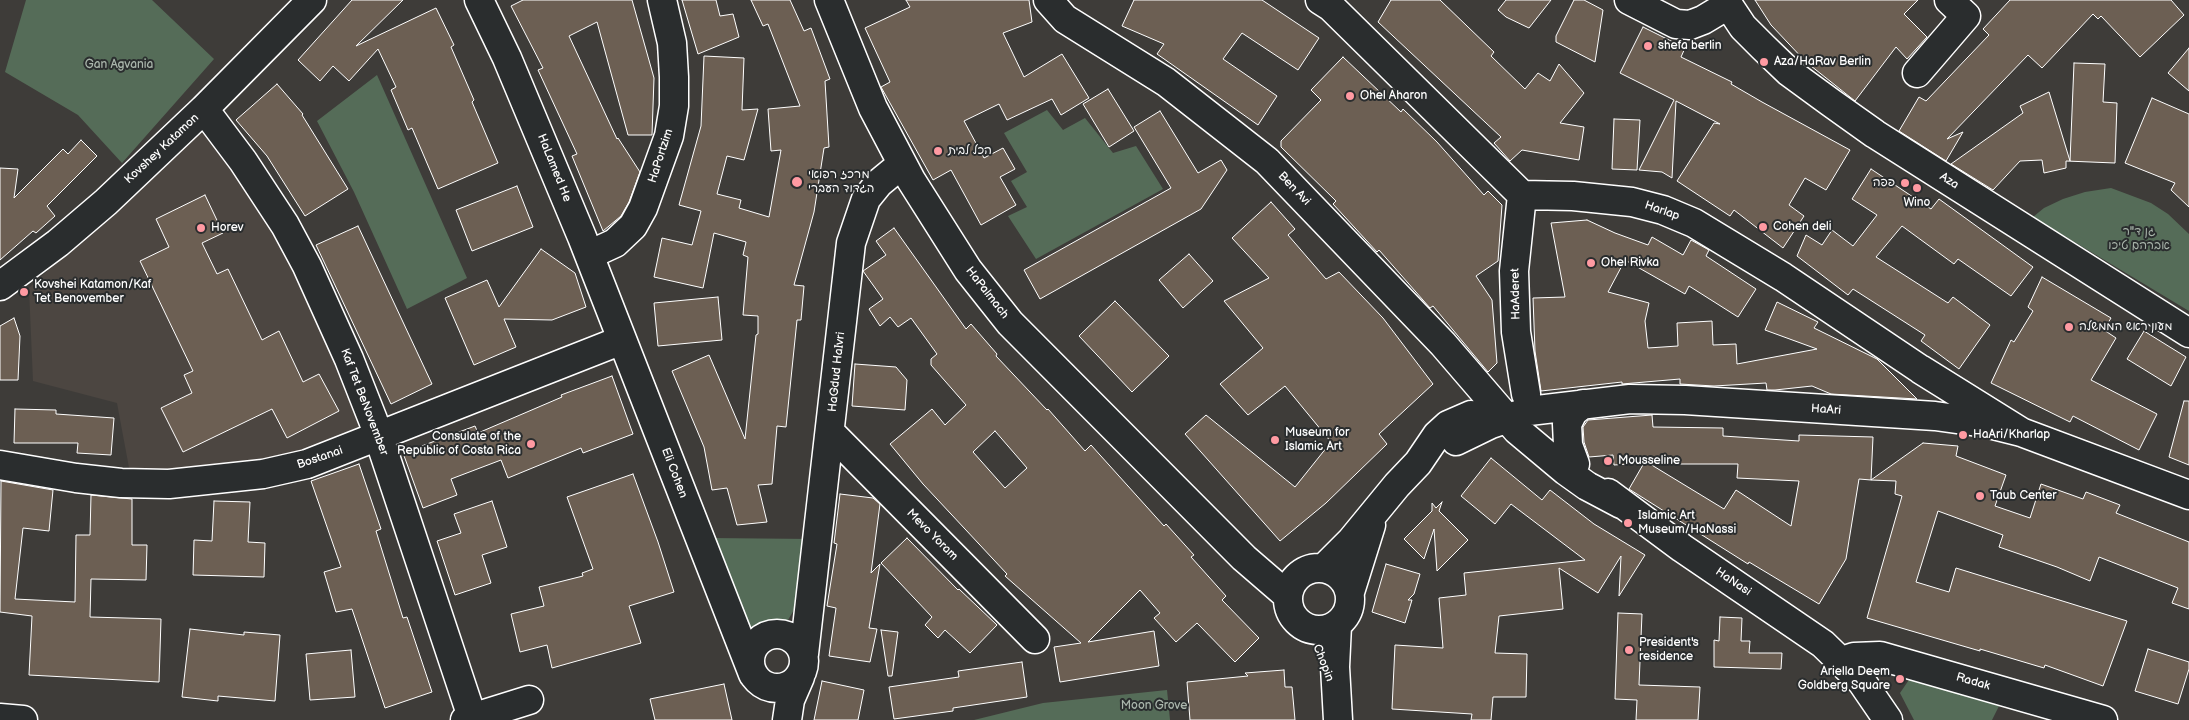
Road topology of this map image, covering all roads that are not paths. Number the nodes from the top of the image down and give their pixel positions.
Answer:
1 (312, 0) edge
2 (479, 0) edge
3 (662, 0) edge
4 (1048, 0) edge
5 (1320, 0) edge
6 (1629, 0) edge
7 (1949, 0) edge
8 (836, 2) edge
9 (1726, 3) edge
10 (1917, 73) dead end
11 (204, 109) junction
12 (902, 164) junction
13 (1522, 195) junction
14 (589, 254) junction
15 (0, 286) edge
16 (2189, 333) edge
17 (622, 340) junction
18 (1463, 367) junction
19 (1949, 388) junction
20 (1526, 394) dead end
21 (1583, 404) junction
22 (1935, 416) junction
23 (1506, 418) junction
24 (830, 432) junction
25 (2021, 432) junction
26 (1452, 433) junction
27 (378, 436) junction
28 (1528, 440) junction
29 (1575, 464) junction
30 (0, 465) edge
31 (2189, 495) edge
32 (1621, 504) junction
33 (1375, 512) junction
34 (1304, 580) junction
35 (1350, 592) junction
36 (810, 596) junction
37 (726, 607) junction
38 (1338, 625) junction
39 (1308, 629) junction
40 (767, 636) junction
41 (1035, 639) dead end
42 (1842, 661) junction
43 (802, 665) junction
44 (756, 678) junction
45 (529, 700) dead end
46 (1337, 708) edge
47 (470, 719) edge
48 (785, 720) edge
49 (1888, 720) edge
50 (2103, 720) edge

1 - 11 street, Kovshey Katamon
2 - 14 street, HaLamed He
3 - 14 street, HaPortzim
4 - 18 street, Ben Avi
5 - 13 street
6 - 9 street
7 - 10 street
8 - 12 street, HaPalmach
9 - 16 street, Aza
11 - 15 street, Kovshey Katamon
11 - 27 street, Kaf Tet BeNovember
12 - 24 street, HaGdud HaIvri
12 - 34 street, HaPalmach
13 - 19 street, Harlap
13 - 20 street, HaAderet
14 - 17 street, HaLamed He
17 - 27 street, Bostanai
17 - 37 street, Eli Cohen
18 - 23 street, Ben Avi
18 - 26 street
19 - 22 street
19 - 25 street, Harlap
21 - 22 street, HaAri
21 - 23 street, HaAri
21 - 29 street
22 - 25 street, HaAri
23 - 26 street, HaAri
23 - 28 street, HaNasi
23 - 29 street, HaNasi
24 - 36 street, HaGdud HaIvri
24 - 41 street, Mevo Yoram
25 - 31 street, HaAri
26 - 28 street
26 - 33 street
27 - 30 street, Bostanai
27 - 47 street, Kaf Tet BeNovember
28 - 32 street, HaNasi
29 - 32 street, HaNasi
32 - 42 street, HaNasi
33 - 34 street
33 - 35 street
34 - 35 street
34 - 39 street
35 - 38 street
36 - 40 street, HaGdud HaIvri
36 - 43 street, HaGdud HaIvri
37 - 40 street, Eli Cohen
37 - 44 street, Eli Cohen
38 - 39 street
38 - 46 street, Chopin
39 - 46 street, Chopin
40 - 43 street, Eli Cohen
40 - 44 street
42 - 49 street, HaNasi
42 - 50 street, Radak
43 - 44 street
43 - 48 street, HaGdud HaIvri
44 - 48 street, HaGdud HaIvri
45 - 47 street

